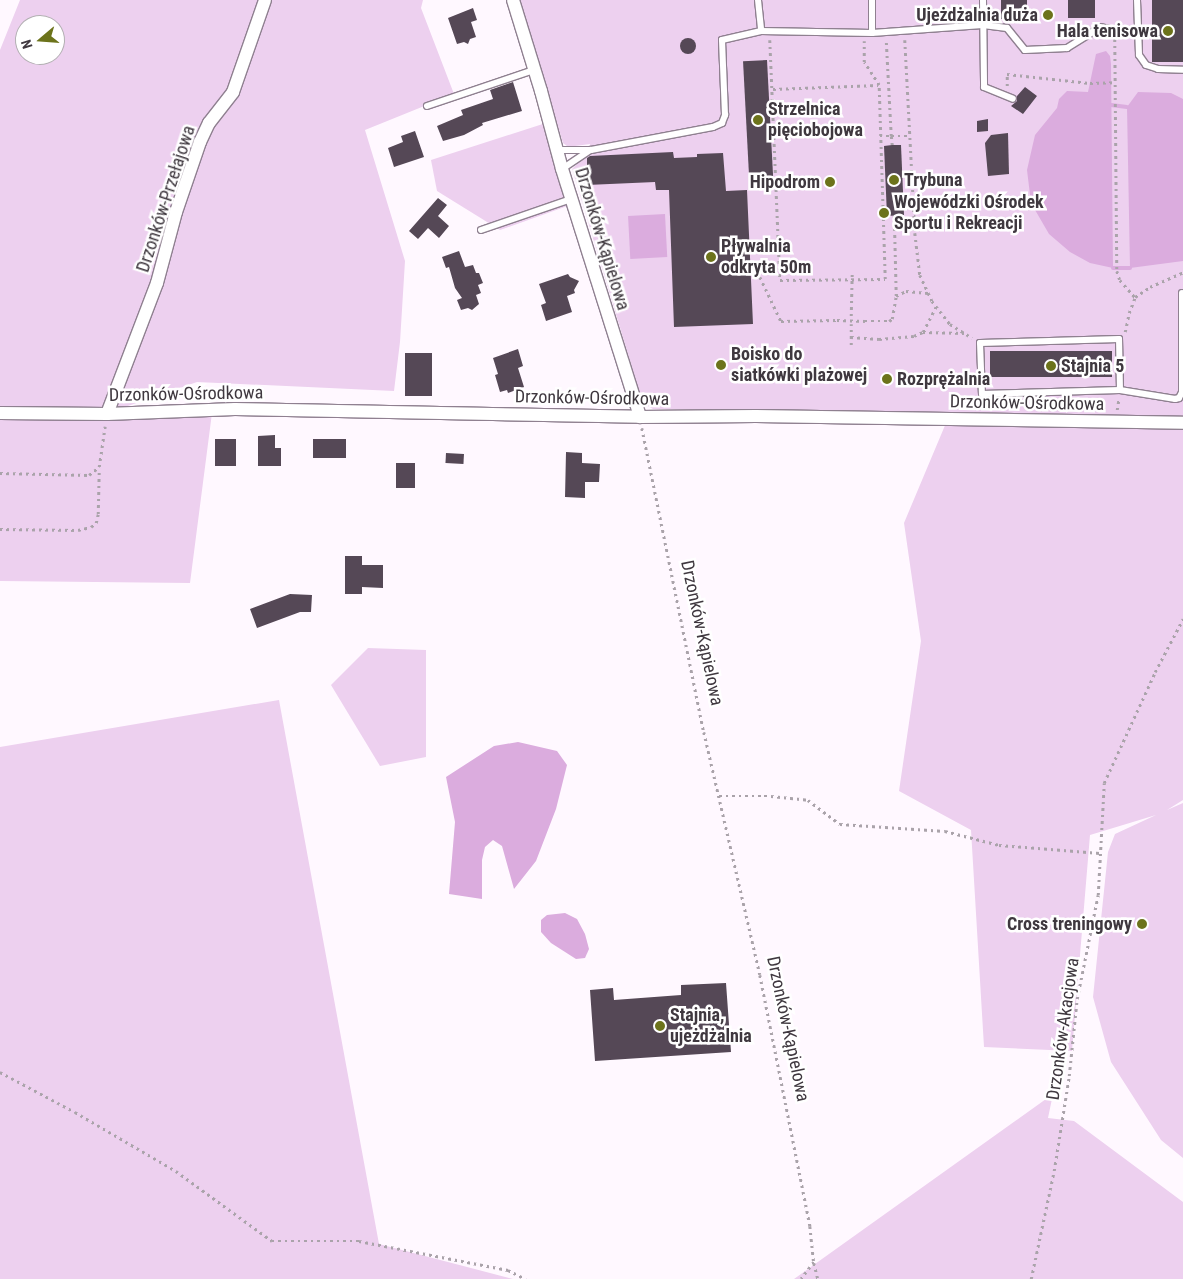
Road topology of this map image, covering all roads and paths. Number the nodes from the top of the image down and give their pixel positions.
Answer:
1 (265, 0) edge
2 (512, 0) edge
3 (758, 0) edge
4 (872, 0) edge
5 (983, 0) edge
6 (1137, 0) edge
7 (983, 25) junction
8 (1114, 30) junction
9 (761, 31) junction
10 (770, 31) junction
11 (905, 31) junction
12 (885, 32) junction
13 (864, 33) junction
14 (872, 33) junction
15 (1137, 35) junction
16 (534, 70) junction
17 (1183, 70) edge
18 (1115, 82) junction
19 (879, 85) junction
20 (772, 89) junction
21 (1010, 97) joint
22 (427, 106) dead end
23 (880, 136) junction
24 (891, 136) junction
25 (910, 136) junction
26 (892, 145) dead end
27 (556, 150) junction
28 (591, 150) junction
29 (562, 170) junction
30 (571, 199) junction
31 (894, 215) dead end
32 (481, 230) dead end
33 (1183, 272) edge
34 (852, 273) dead end
35 (760, 278) dead end
36 (852, 280) junction
37 (929, 293) junction
38 (1182, 294) edge
39 (896, 296) junction
40 (1135, 297) junction
41 (936, 307) junction
42 (851, 316) dead end
43 (851, 324) dead end
44 (923, 332) junction
45 (965, 333) junction
46 (851, 337) junction
47 (1119, 339) junction
48 (980, 343) junction
49 (851, 345) dead end
50 (1183, 369) edge
51 (1120, 390) junction
52 (0, 413) edge
53 (107, 414) junction
54 (640, 417) junction
55 (1115, 422) junction
56 (1183, 423) edge
57 (99, 467) junction
58 (0, 473) edge
59 (0, 529) edge
60 (1183, 619) edge
61 (719, 796) junction
62 (1100, 853) junction
63 (0, 1072) edge
64 (814, 1262) junction
65 (526, 1279) edge
66 (800, 1279) edge
67 (818, 1279) edge
68 (1031, 1279) edge

1 - 53 street, Drzonków-Przełajowa
2 - 16 street, Drzonków-Kąpielowa
3 - 9 lane
4 - 14 lane
5 - 7 lane
6 - 15 lane
7 - 8 lane
7 - 11 lane
7 - 21 lane
8 - 15 lane
8 - 18 path
9 - 10 lane
9 - 28 lane
10 - 13 lane
10 - 20 path
11 - 12 lane
11 - 25 path
12 - 14 lane
12 - 24 path
13 - 14 lane
13 - 19 path
15 - 17 lane
16 - 22 lane
16 - 27 street, Drzonków-Kąpielowa
18 - 21 path
18 - 40 path
19 - 20 path
19 - 23 path
20 - 36 path
23 - 24 path
23 - 36 path
24 - 25 path
24 - 26 path
25 - 37 path
27 - 28 lane
27 - 29 street, Drzonków-Kąpielowa
28 - 29 lane
29 - 30 street, Drzonków-Kąpielowa
30 - 32 lane
30 - 54 street, Drzonków-Kąpielowa
31 - 39 path
33 - 40 path
34 - 36 path
35 - 39 path, bridge
36 - 42 path
37 - 39 path
37 - 41 path
38 - 50 lane
40 - 47 path
41 - 44 path
41 - 45 path
43 - 46 path
44 - 45 path
44 - 46 path
45 - 48 path
46 - 49 path
47 - 48 lane
47 - 51 lane
48 - 51 lane
50 - 51 lane
51 - 55 path
52 - 53 street, Drzonków-Ośrodkowa
53 - 54 street, Drzonków-Ośrodkowa
53 - 57 path
54 - 55 street, Drzonków-Ośrodkowa
54 - 61 path, Drzonków-Kąpielowa
55 - 56 street, Drzonków-Ośrodkowa
57 - 58 path
57 - 59 path
60 - 62 path, Drzonków-Akacjowa
61 - 62 path
61 - 64 path, Drzonków-Kąpielowa
62 - 68 path, Drzonków-Akacjowa
63 - 65 path
64 - 66 path
64 - 67 path, Drzonków-Kąpielowa

